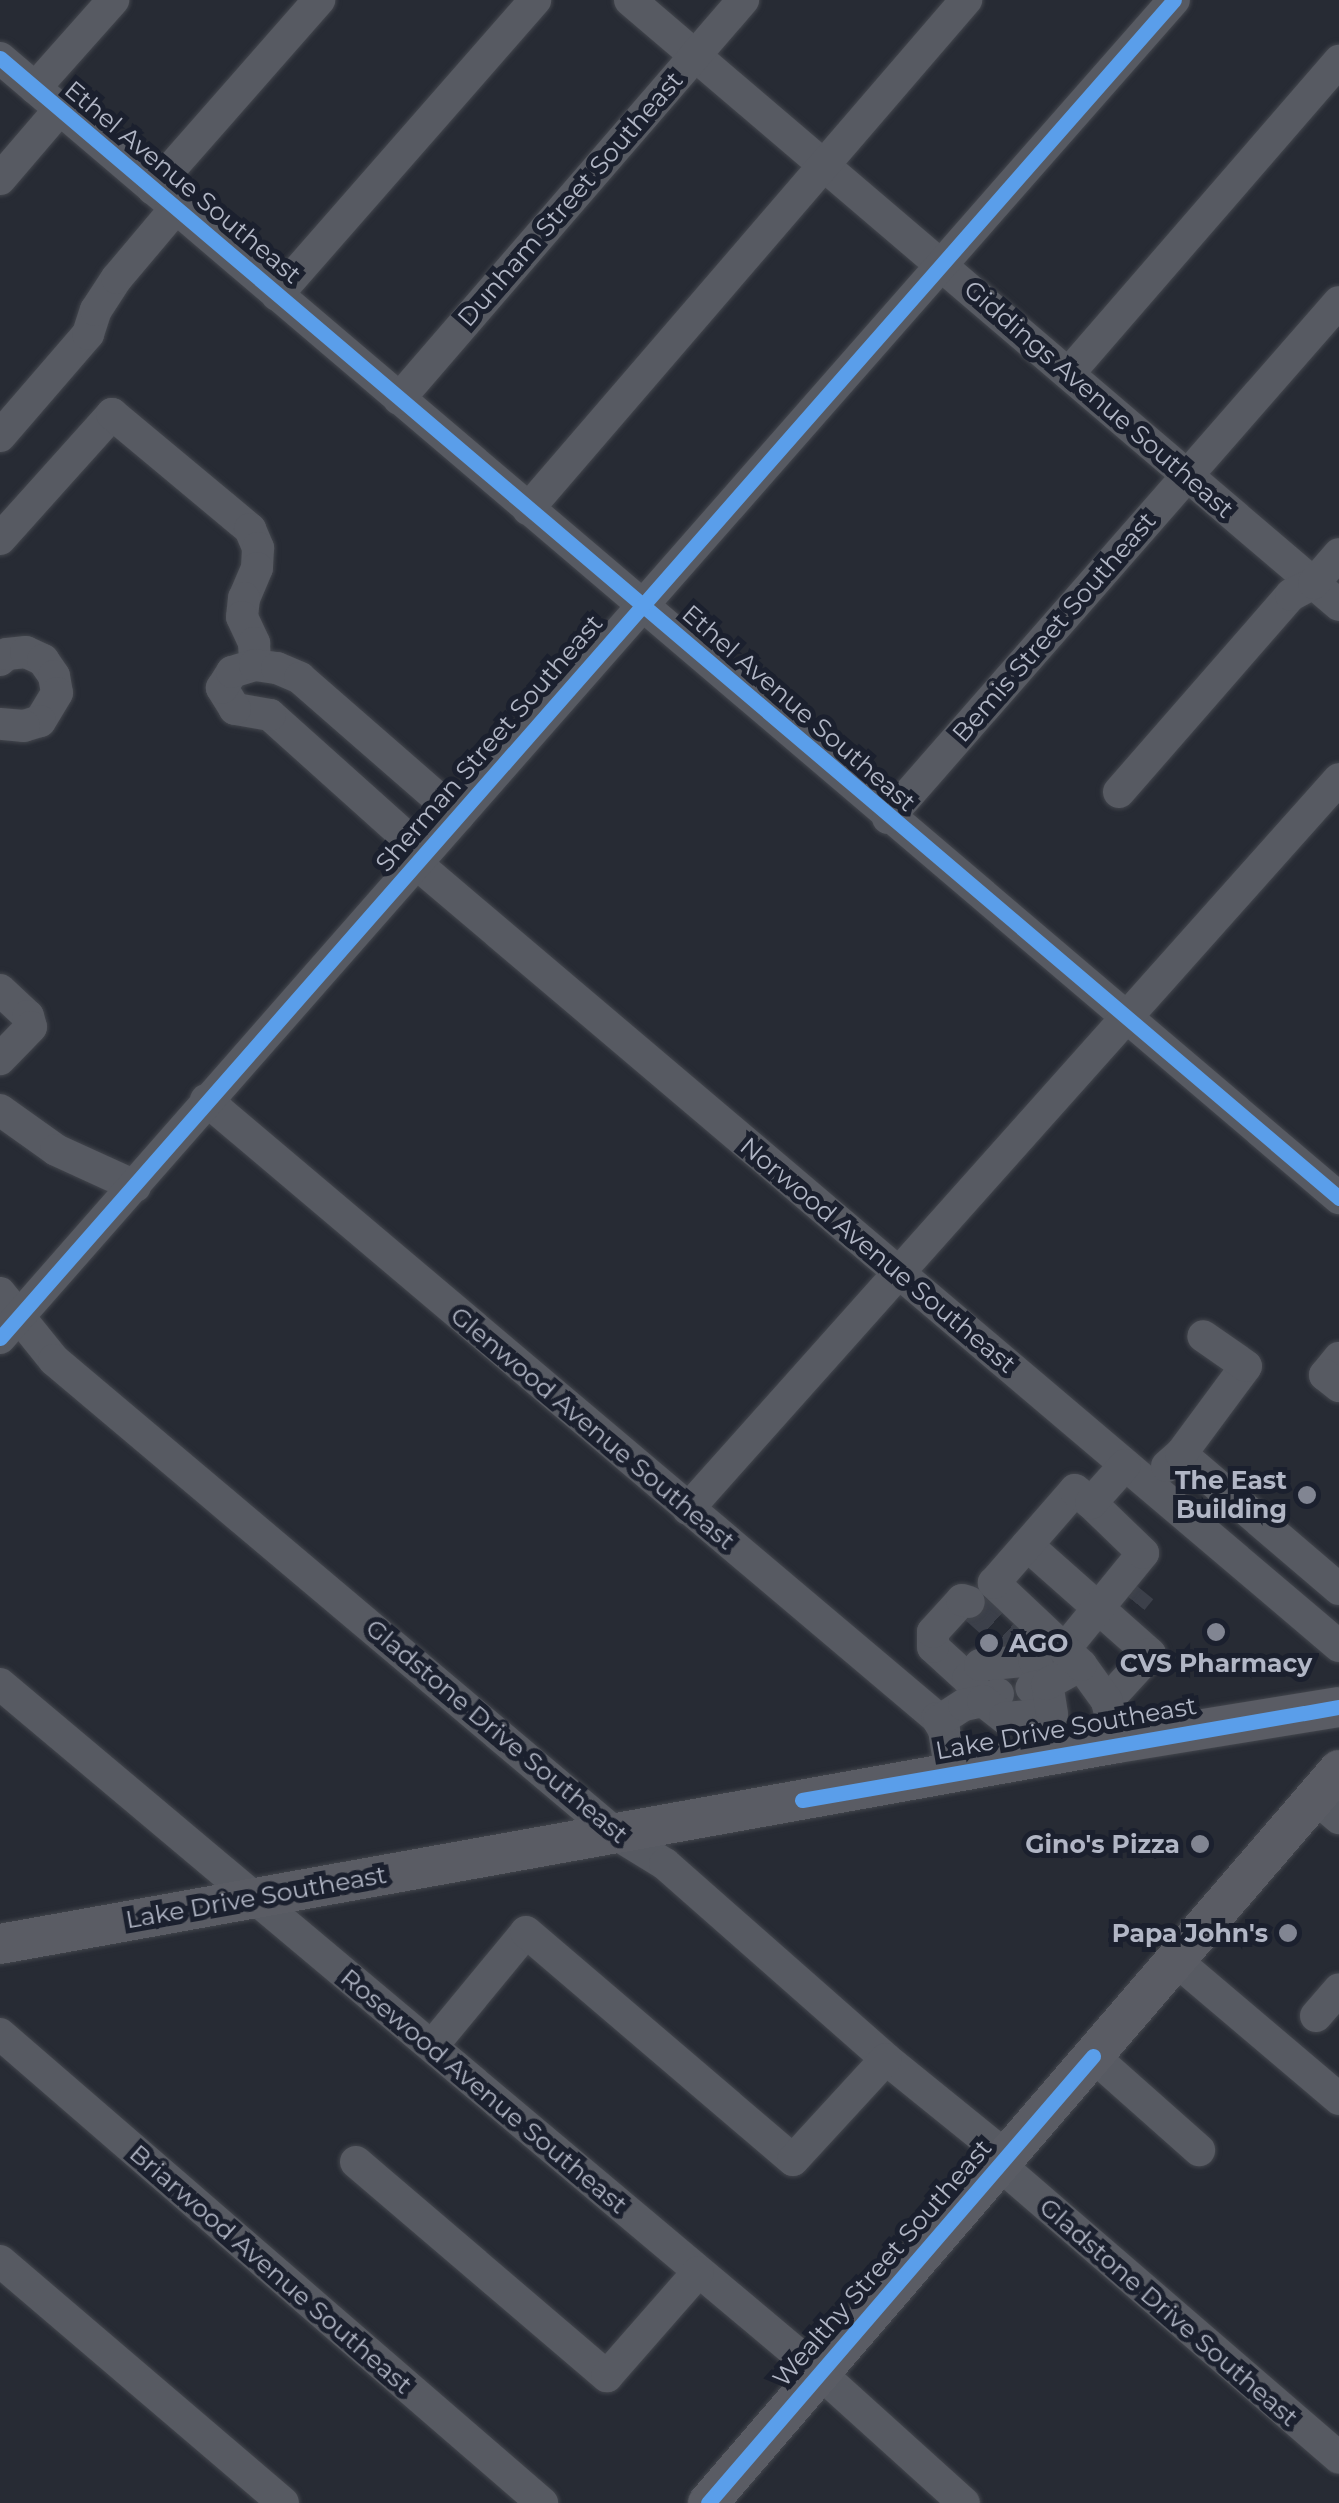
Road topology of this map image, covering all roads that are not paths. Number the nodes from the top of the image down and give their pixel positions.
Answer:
1 (113, 0) edge
2 (319, 0) edge
3 (535, 0) edge
4 (630, 0) edge
5 (743, 0) edge
6 (966, 0) edge
7 (1174, 0) edge
8 (694, 56) junction
9 (0, 58) edge
10 (1339, 61) edge
11 (48, 99) junction
12 (823, 164) junction
13 (0, 179) edge
14 (165, 198) junction
15 (942, 264) junction
16 (278, 295) junction
17 (1339, 302) edge
18 (1069, 373) junction
19 (399, 399) junction
20 (0, 436) edge
21 (1186, 474) junction
22 (528, 510) junction
23 (0, 539) edge
24 (1339, 554) edge
25 (1326, 594) edge
26 (642, 606) junction
27 (0, 660) edge
28 (255, 665) junction
29 (0, 724) edge
30 (1339, 779) edge
31 (1119, 792) dead end
32 (458, 816) junction
33 (888, 818) junction
34 (421, 859) junction
35 (0, 990) edge
36 (1123, 1016) junction
37 (0, 1059) edge
38 (206, 1100) junction
39 (0, 1110) edge
40 (135, 1186) junction
41 (1339, 1198) edge
42 (896, 1271) junction
43 (6, 1316) edge
44 (1203, 1336) dead end
45 (1339, 1358) edge
46 (1339, 1386) edge
47 (1181, 1454) junction
48 (1136, 1474) junction
49 (1090, 1503) junction
50 (688, 1509) junction
51 (1027, 1545) junction
52 (1339, 1590) edge
53 (1119, 1600) junction
54 (968, 1602) dead end
55 (1339, 1646) edge
56 (933, 1647) junction
57 (1045, 1665) junction
58 (0, 1684) edge
59 (896, 1684) junction
60 (983, 1692) junction
61 (1107, 1701) junction
62 (1339, 1708) edge
63 (939, 1721) junction
64 (1117, 1743) junction
65 (950, 1774) junction
66 (1331, 1795) edge
67 (616, 1834) junction
68 (252, 1897) junction
69 (0, 1944) edge
70 (1173, 1958) junction
71 (1339, 1990) edge
72 (1316, 2016) dead end
73 (0, 2034) edge
74 (433, 2045) junction
75 (1093, 2056) junction
76 (886, 2059) junction
77 (1339, 2099) edge
78 (1200, 2150) dead end
79 (1004, 2161) junction
80 (356, 2162) dead end
81 (0, 2261) edge
82 (698, 2272) junction
83 (820, 2373) junction
84 (1339, 2458) edge
85 (283, 2503) edge
86 (542, 2503) edge
87 (708, 2503) edge
88 (964, 2503) edge

1 - 11 street
2 - 14 street
3 - 16 street
4 - 8 street, Giddings Avenue Southeast
5 - 8 street, Dunham Street Southeast
6 - 12 street
7 - 15 street, Sherman Street Southeast
8 - 12 street, Giddings Avenue Southeast
8 - 19 street, Dunham Street Southeast
9 - 11 street, Ethel Avenue Southeast
10 - 18 street
11 - 13 street
11 - 14 street, Ethel Avenue Southeast
12 - 15 street, Giddings Avenue Southeast
12 - 22 street
14 - 16 street, Ethel Avenue Southeast
14 - 20 street
15 - 18 street, Giddings Avenue Southeast
15 - 26 street, Sherman Street Southeast
16 - 19 street, Ethel Avenue Southeast
17 - 21 street, Bemis Street Southeast
18 - 21 street, Giddings Avenue Southeast
19 - 22 street, Ethel Avenue Southeast
21 - 25 street, Giddings Avenue Southeast
21 - 33 street, Bemis Street Southeast
22 - 26 street, Ethel Avenue Southeast
23 - 28 street
24 - 25 street
25 - 31 street
26 - 32 street, Sherman Street Southeast
26 - 33 street, Ethel Avenue Southeast
27 - 29 street
28 - 32 street
28 - 34 street, Norwood Avenue Southeast
30 - 36 street
32 - 34 street, Sherman Street Southeast
33 - 36 street, Ethel Avenue Southeast
34 - 38 street, Sherman Street Southeast
34 - 42 street, Norwood Avenue Southeast
35 - 37 street
36 - 41 street, Ethel Avenue Southeast
36 - 42 street
38 - 40 street, Sherman Street Southeast
38 - 50 street, Glenwood Avenue Southeast
39 - 40 street
40 - 43 street, Sherman Street Southeast
42 - 48 street, Norwood Avenue Southeast
42 - 50 street
43 - 67 street, Gladstone Drive Southeast
44 - 47 street
45 - 46 street
47 - 48 street
47 - 52 street
48 - 49 street
48 - 55 street, Norwood Avenue Southeast
49 - 51 street
49 - 53 street
50 - 59 street, Glenwood Avenue Southeast
51 - 53 street
51 - 57 street
53 - 57 street
53 - 61 street
54 - 56 street
56 - 59 street
56 - 60 street
57 - 60 street
57 - 60 street
57 - 61 street
58 - 68 street, Rosewood Avenue Southeast
59 - 63 street, Glenwood Avenue Southeast
60 - 63 street
61 - 64 street
62 - 64 main road, Lake Drive Southeast
63 - 65 street
64 - 65 main road, Lake Drive Southeast
65 - 67 main road, Lake Drive Southeast
66 - 70 main road, Wealthy Street Southeast
67 - 68 main road, Lake Drive Southeast
67 - 76 street, Gladstone Drive Southeast
68 - 69 main road, Lake Drive Southeast
68 - 74 street, Rosewood Avenue Southeast
70 - 75 main road, Wealthy Street Southeast
70 - 77 street
71 - 72 street
73 - 86 street, Briarwood Avenue Southeast
74 - 76 street
74 - 82 street, Rosewood Avenue Southeast
75 - 78 street
75 - 79 main road, Wealthy Street Southeast
76 - 79 street, Gladstone Drive Southeast
79 - 83 main road, Wealthy Street Southeast
79 - 84 street, Gladstone Drive Southeast
80 - 82 street
81 - 85 street
82 - 83 street, Rosewood Avenue Southeast
83 - 87 main road, Wealthy Street Southeast
83 - 88 street, Rosewood Avenue Southeast

